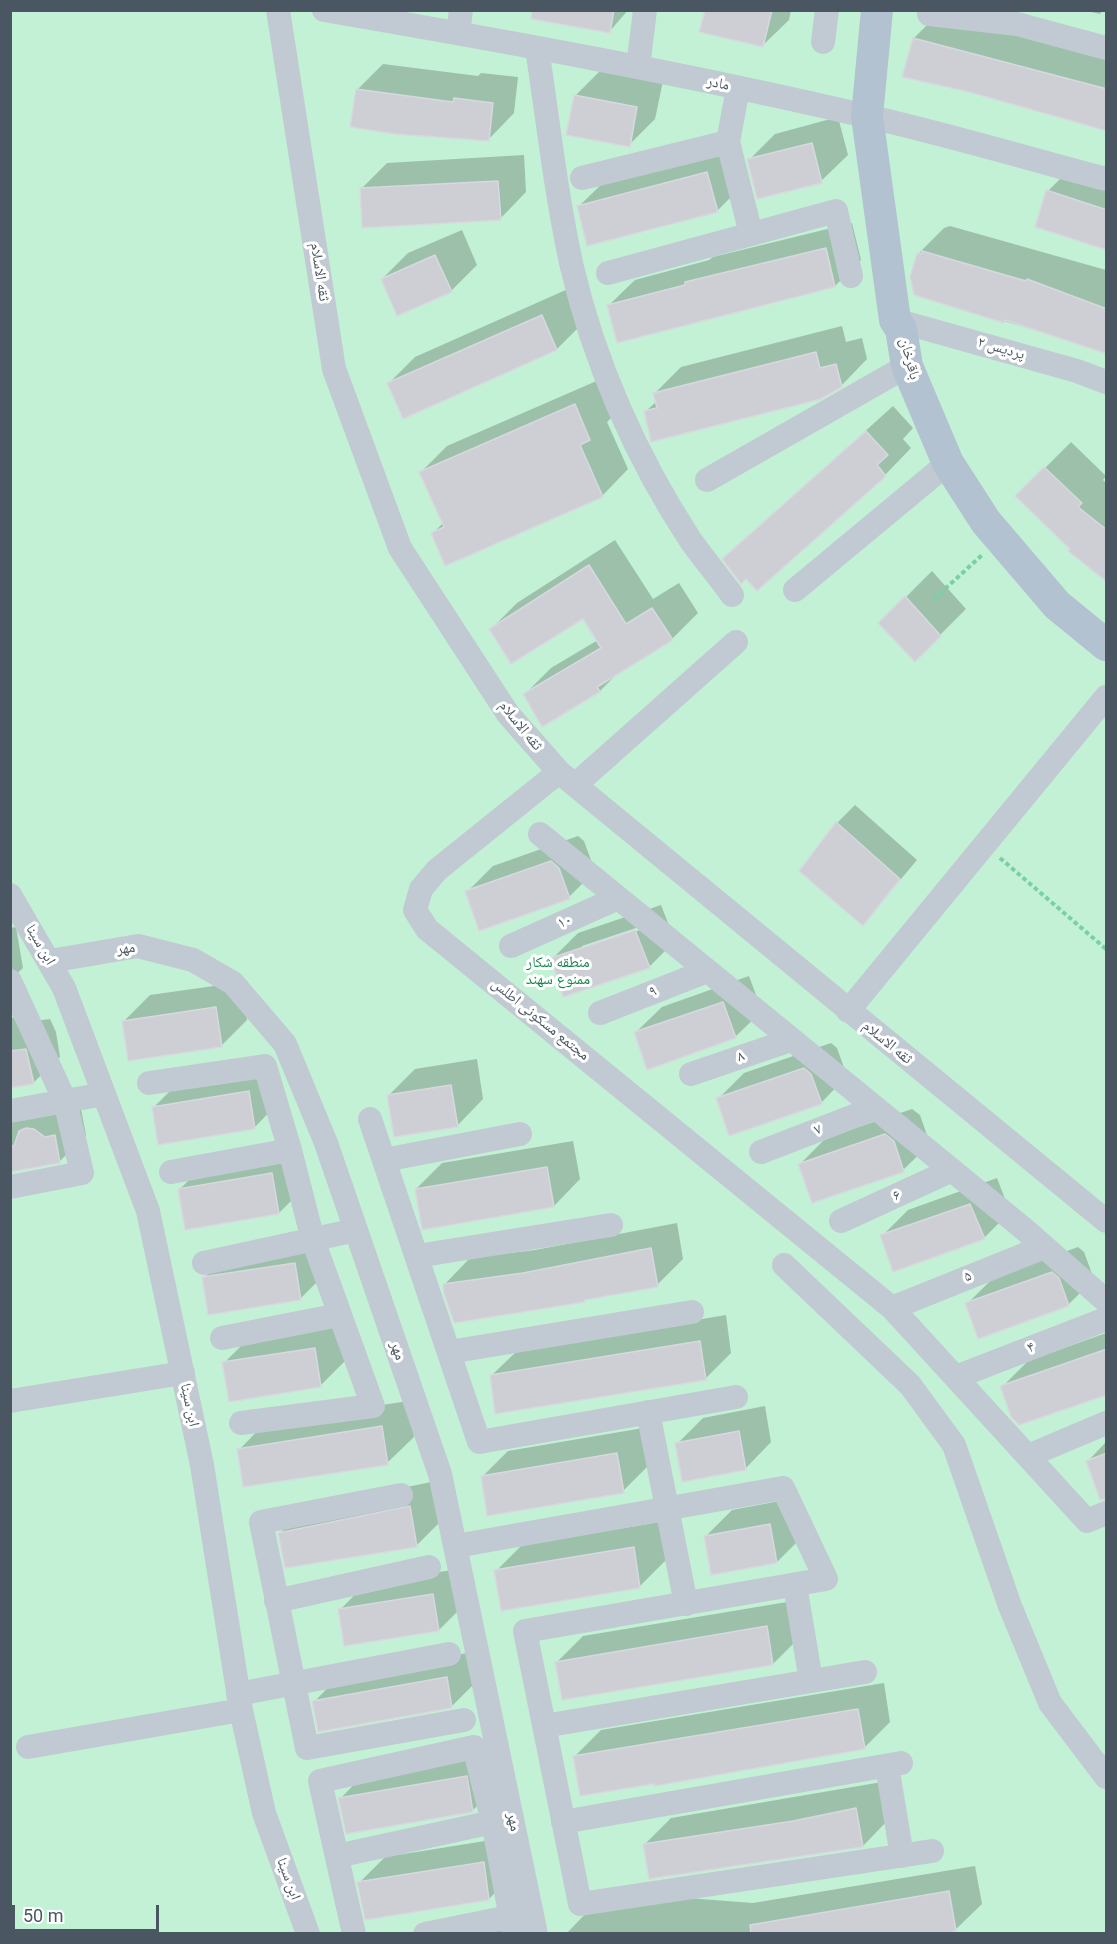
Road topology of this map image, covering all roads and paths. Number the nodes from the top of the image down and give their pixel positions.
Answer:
1 (278, 10) edge
2 (324, 10) edge
3 (645, 10) edge
4 (826, 10) edge
5 (877, 10) edge
6 (929, 14) dead end
7 (384, 16) edge
8 (1018, 17) edge
9 (459, 22) edge
10 (823, 42) dead end
11 (537, 48) junction
12 (1107, 48) edge
13 (638, 67) junction
14 (738, 88) junction
15 (867, 116) junction
16 (728, 142) junction
17 (582, 177) dead end
18 (1107, 179) edge
19 (751, 234) junction
20 (608, 273) dead end
21 (851, 276) dead end
22 (895, 320) junction
23 (907, 366) junction
24 (1107, 381) edge
25 (948, 464) junction
26 (707, 480) dead end
27 (1000, 538) junction
28 (795, 590) dead end
29 (732, 595) dead end
30 (934, 599) dead end
31 (736, 642) dead end
32 (1107, 645) edge
33 (1107, 697) edge
34 (567, 778) junction
35 (540, 834) dead end
36 (985, 845) junction
37 (10, 895) edge
38 (618, 898) junction
39 (511, 946) dead end
40 (1107, 949) edge
41 (50, 961) junction
42 (706, 971) junction
43 (13, 994) edge
44 (848, 1011) junction
45 (600, 1013) dead end
46 (790, 1040) junction
47 (691, 1074) dead end
48 (149, 1083) dead end
49 (104, 1094) junction
50 (65, 1101) junction
51 (875, 1108) junction
52 (10, 1111) edge
53 (370, 1119) dead end
54 (520, 1134) dead end
55 (290, 1150) junction
56 (761, 1152) dead end
57 (384, 1160) junction
58 (952, 1170) junction
59 (171, 1172) dead end
60 (10, 1186) edge
61 (1103, 1210) edge
62 (842, 1221) dead end
63 (610, 1225) dead end
64 (356, 1230) junction
65 (313, 1240) junction
66 (1044, 1246) junction
67 (417, 1256) junction
68 (204, 1263) dead end
69 (784, 1264) dead end
70 (1107, 1301) edge
71 (892, 1308) junction
72 (692, 1311) dead end
73 (339, 1315) junction
74 (1107, 1318) edge
75 (222, 1338) dead end
76 (449, 1352) junction
77 (183, 1373) junction
78 (956, 1377) junction
79 (736, 1396) dead end
80 (10, 1401) edge
81 (648, 1412) junction
82 (241, 1423) dead end
83 (1107, 1423) edge
84 (1028, 1456) junction
85 (401, 1495) dead end
86 (667, 1508) junction
87 (1107, 1513) edge
88 (456, 1546) junction
89 (429, 1567) dead end
90 (795, 1585) junction
91 (276, 1601) junction
92 (686, 1604) junction
93 (449, 1654) dead end
94 (865, 1672) dead end
95 (811, 1681) junction
96 (293, 1684) junction
97 (240, 1702) junction
98 (464, 1720) dead end
99 (544, 1726) junction
100 (28, 1746) dead end
101 (1107, 1777) edge
102 (493, 1822) junction
103 (563, 1822) junction
104 (932, 1851) dead end
105 (337, 1856) junction
106 (902, 1856) junction
107 (512, 1925) edge
108 (308, 1934) edge
109 (354, 1934) edge
110 (425, 1934) edge
111 (536, 1934) edge

1 - 34 street, ثقه الاسلام
2 - 7 street, مادر
3 - 13 street
4 - 10 street
5 - 15 main road, باقرخان
6 - 8 street
7 - 9 street, مادر
8 - 12 street
9 - 11 street, مادر
11 - 13 street, مادر
11 - 29 street
13 - 14 street, مادر
14 - 15 street, مادر
14 - 16 street
15 - 18 street, مادر
15 - 22 main road, باقرخان
16 - 17 street
16 - 19 street
19 - 20 street
19 - 21 street
22 - 23 main road, باقرخان
22 - 24 street, پردیس ۲
23 - 25 main road, باقرخان
23 - 26 street
25 - 27 main road, باقرخان
25 - 28 street
27 - 30 path
27 - 32 main road, باقرخان
31 - 34 street
33 - 36 street
34 - 44 street, ثقه الاسلام
34 - 71 street, مجتمع مسکونی اطلس
35 - 38 street
36 - 40 path
36 - 44 street
37 - 41 street, ابن سینا
38 - 39 street, ۱۰
38 - 42 street
41 - 49 street, ابن سینا
41 - 64 street, مهر
42 - 45 street, ۹
42 - 46 street
43 - 50 street
44 - 61 street, ثقه الاسلام
46 - 47 street, ۸
46 - 51 street
48 - 55 street
49 - 50 street
49 - 77 street, ابن سینا
50 - 52 street
50 - 60 street
51 - 56 street, ۷
51 - 58 street
53 - 57 street
54 - 57 street
55 - 59 street
55 - 65 street
57 - 67 street
58 - 62 street, ۶
58 - 66 street
63 - 67 street
64 - 65 street
64 - 88 street, مهر
65 - 68 street
65 - 73 street
66 - 70 street
66 - 71 street, ۵
67 - 76 street
69 - 101 street
71 - 78 street
72 - 76 street
73 - 75 street
73 - 82 street
74 - 78 street, ۴
76 - 81 street
77 - 80 street
77 - 97 street, ابن سینا
78 - 84 street
79 - 81 street
81 - 86 street
83 - 84 street
84 - 87 street
85 - 91 street
86 - 88 street
86 - 90 street
86 - 92 street
88 - 111 street, مهر
89 - 91 street
90 - 92 street
90 - 95 street
91 - 96 street
92 - 99 street
93 - 96 street
94 - 95 street
95 - 99 street
96 - 97 street
96 - 98 street
97 - 100 street
97 - 108 street, ابن سینا
99 - 103 street
102 - 105 street
102 - 105 street
102 - 107 street
103 - 106 street
103 - 106 street
104 - 106 street
105 - 109 street
107 - 110 street

